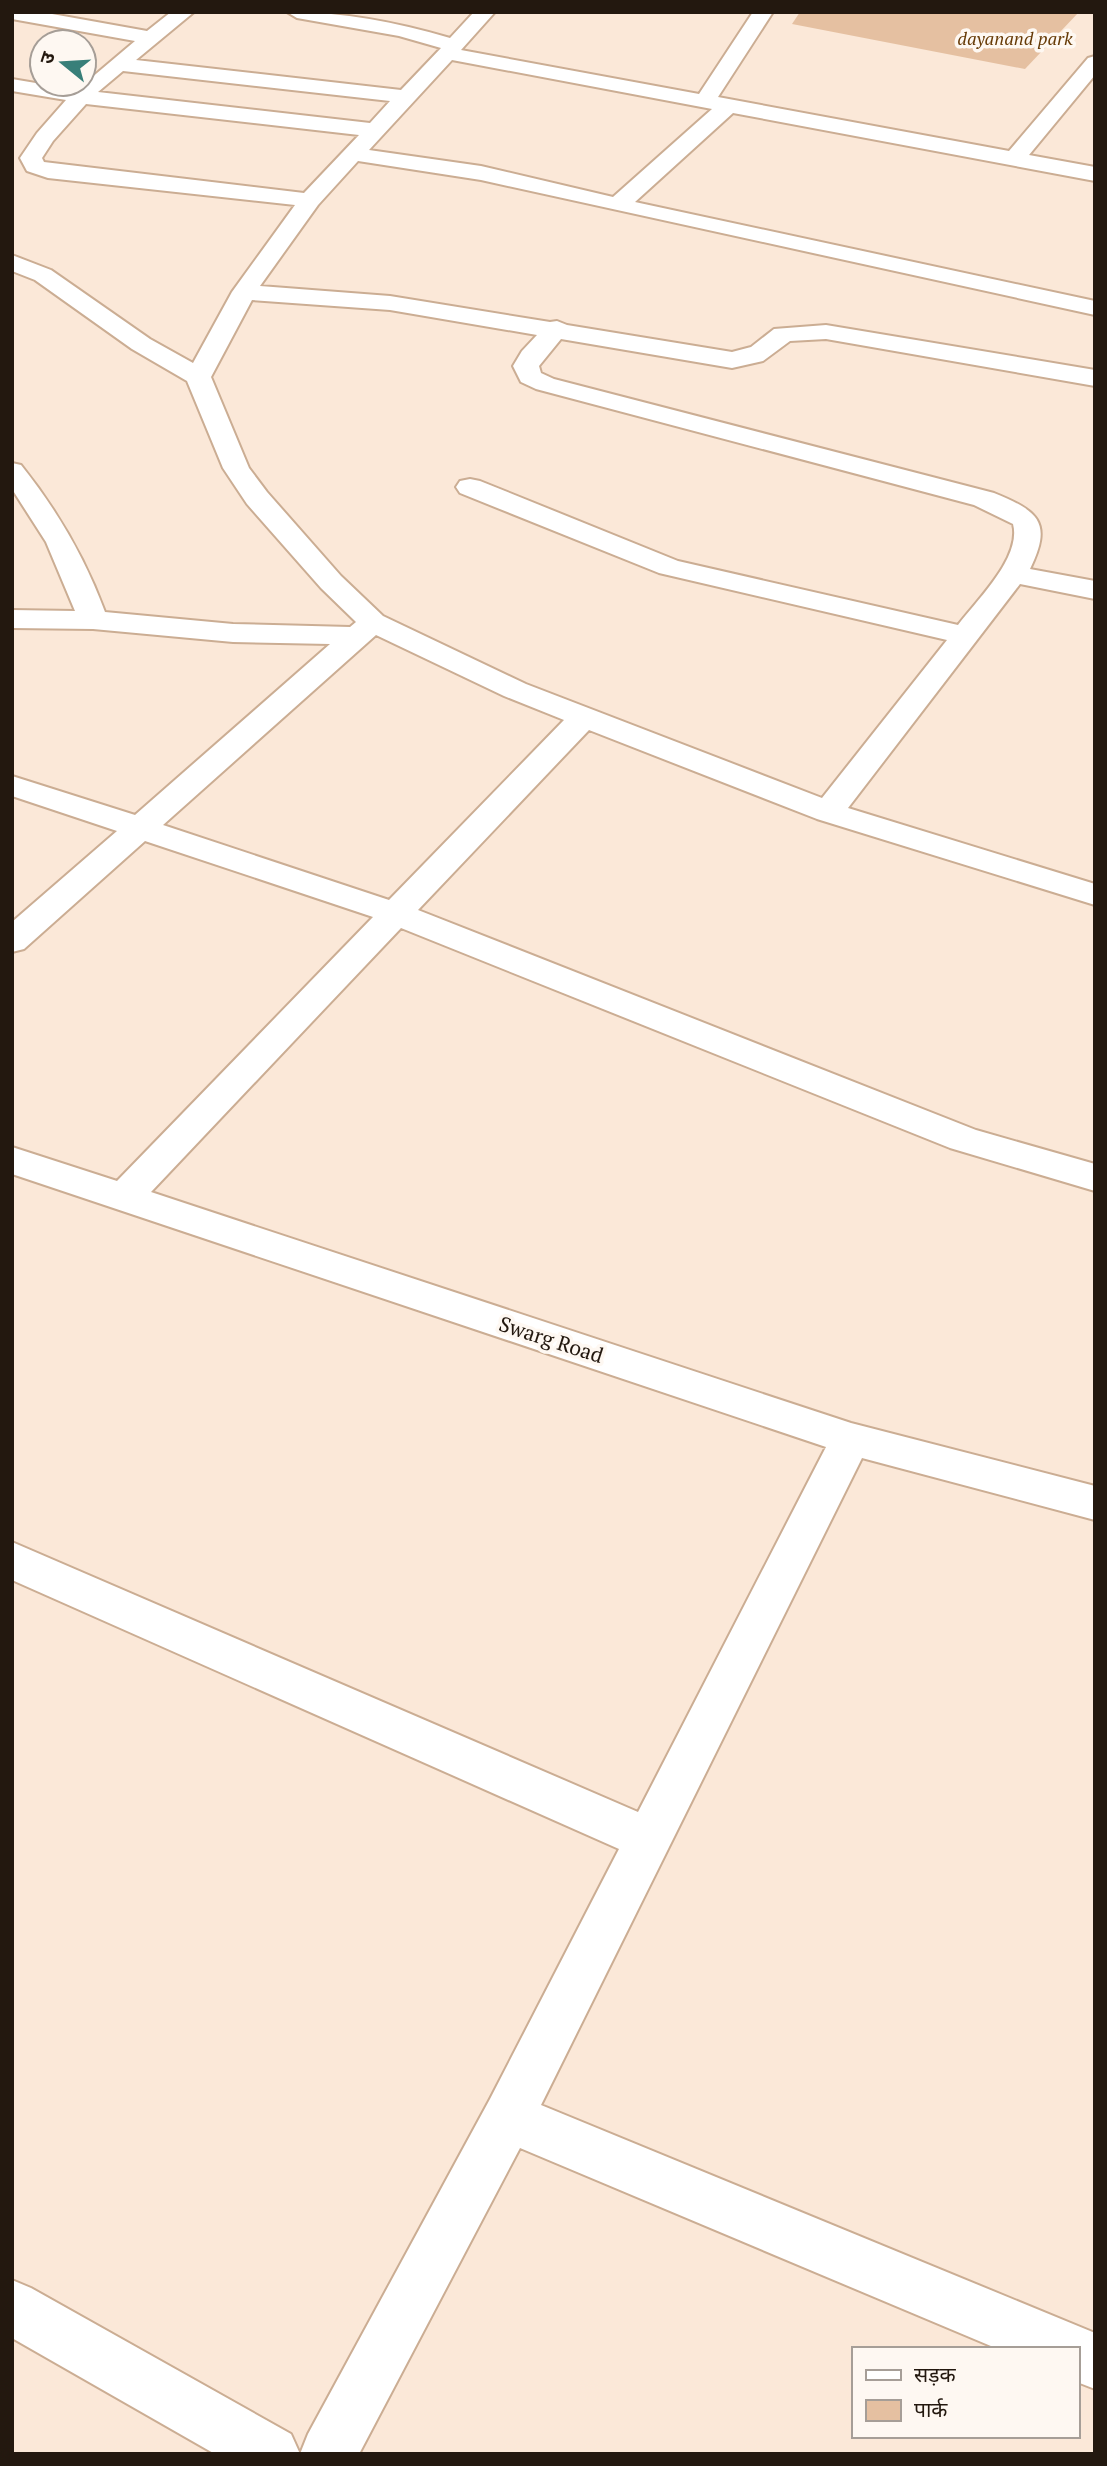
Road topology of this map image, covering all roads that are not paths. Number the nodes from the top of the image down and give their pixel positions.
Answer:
1 (184, 12) edge
2 (297, 12) edge
3 (485, 12) edge
4 (763, 12) edge
5 (12, 13) edge
6 (152, 38) junction
7 (451, 49) junction
8 (1095, 62) edge
9 (120, 64) junction
10 (98, 84) edge
11 (406, 97) junction
12 (82, 98) edge
13 (92, 98) edge
14 (705, 101) junction
15 (729, 105) junction
16 (374, 130) junction
17 (24, 131) dead end
18 (49, 134) junction
19 (353, 154) junction
20 (1014, 159) junction
21 (1095, 174) edge
22 (310, 200) junction
23 (618, 205) junction
24 (12, 262) edge
25 (244, 292) junction
26 (1095, 307) edge
27 (557, 328) junction
28 (198, 377) junction
29 (1095, 378) edge
30 (12, 471) edge
31 (470, 487) dead end
32 (1013, 574) junction
33 (1095, 590) edge
34 (12, 619) edge
35 (93, 620) junction
36 (365, 629) junction
37 (965, 635) junction
38 (583, 718) junction
39 (12, 785) edge
40 (828, 812) junction
41 (139, 828) junction
42 (1095, 895) edge
43 (394, 913) junction
44 (12, 941) edge
45 (12, 1160) edge
46 (1095, 1178) edge
47 (124, 1197) junction
48 (851, 1439) junction
49 (1095, 1503) edge
50 (12, 1560) edge
51 (648, 1839) junction
52 (508, 2117) junction
53 (12, 2307) edge
54 (1060, 2347) edge
55 (271, 2454) edge
56 (328, 2454) edge

1 - 6 street
2 - 7 street
3 - 7 street
4 - 14 street
5 - 6 street
6 - 9 street
7 - 11 street
7 - 14 street
8 - 20 street
9 - 10 street
9 - 11 street
11 - 16 street
12 - 18 street
13 - 16 street
14 - 15 street
15 - 20 street
15 - 23 street
16 - 19 street
17 - 18 street
18 - 22 street
19 - 22 street
19 - 23 street
20 - 21 street
22 - 25 street
23 - 26 street
24 - 28 street
25 - 27 street
25 - 28 street
27 - 29 street
27 - 32 street
28 - 36 street
30 - 35 street
31 - 37 street
32 - 33 street
32 - 37 street
34 - 35 street
35 - 36 street
36 - 38 street
36 - 41 street
37 - 40 street
38 - 40 street
38 - 43 street
39 - 41 street
40 - 42 street
41 - 43 street
41 - 44 street
43 - 46 street
43 - 47 street
45 - 47 street, Swarg Road
47 - 48 street, Swarg Road
48 - 49 street, Swarg Road
48 - 51 street
50 - 51 street
51 - 52 street
52 - 54 street
52 - 56 street
53 - 55 street

